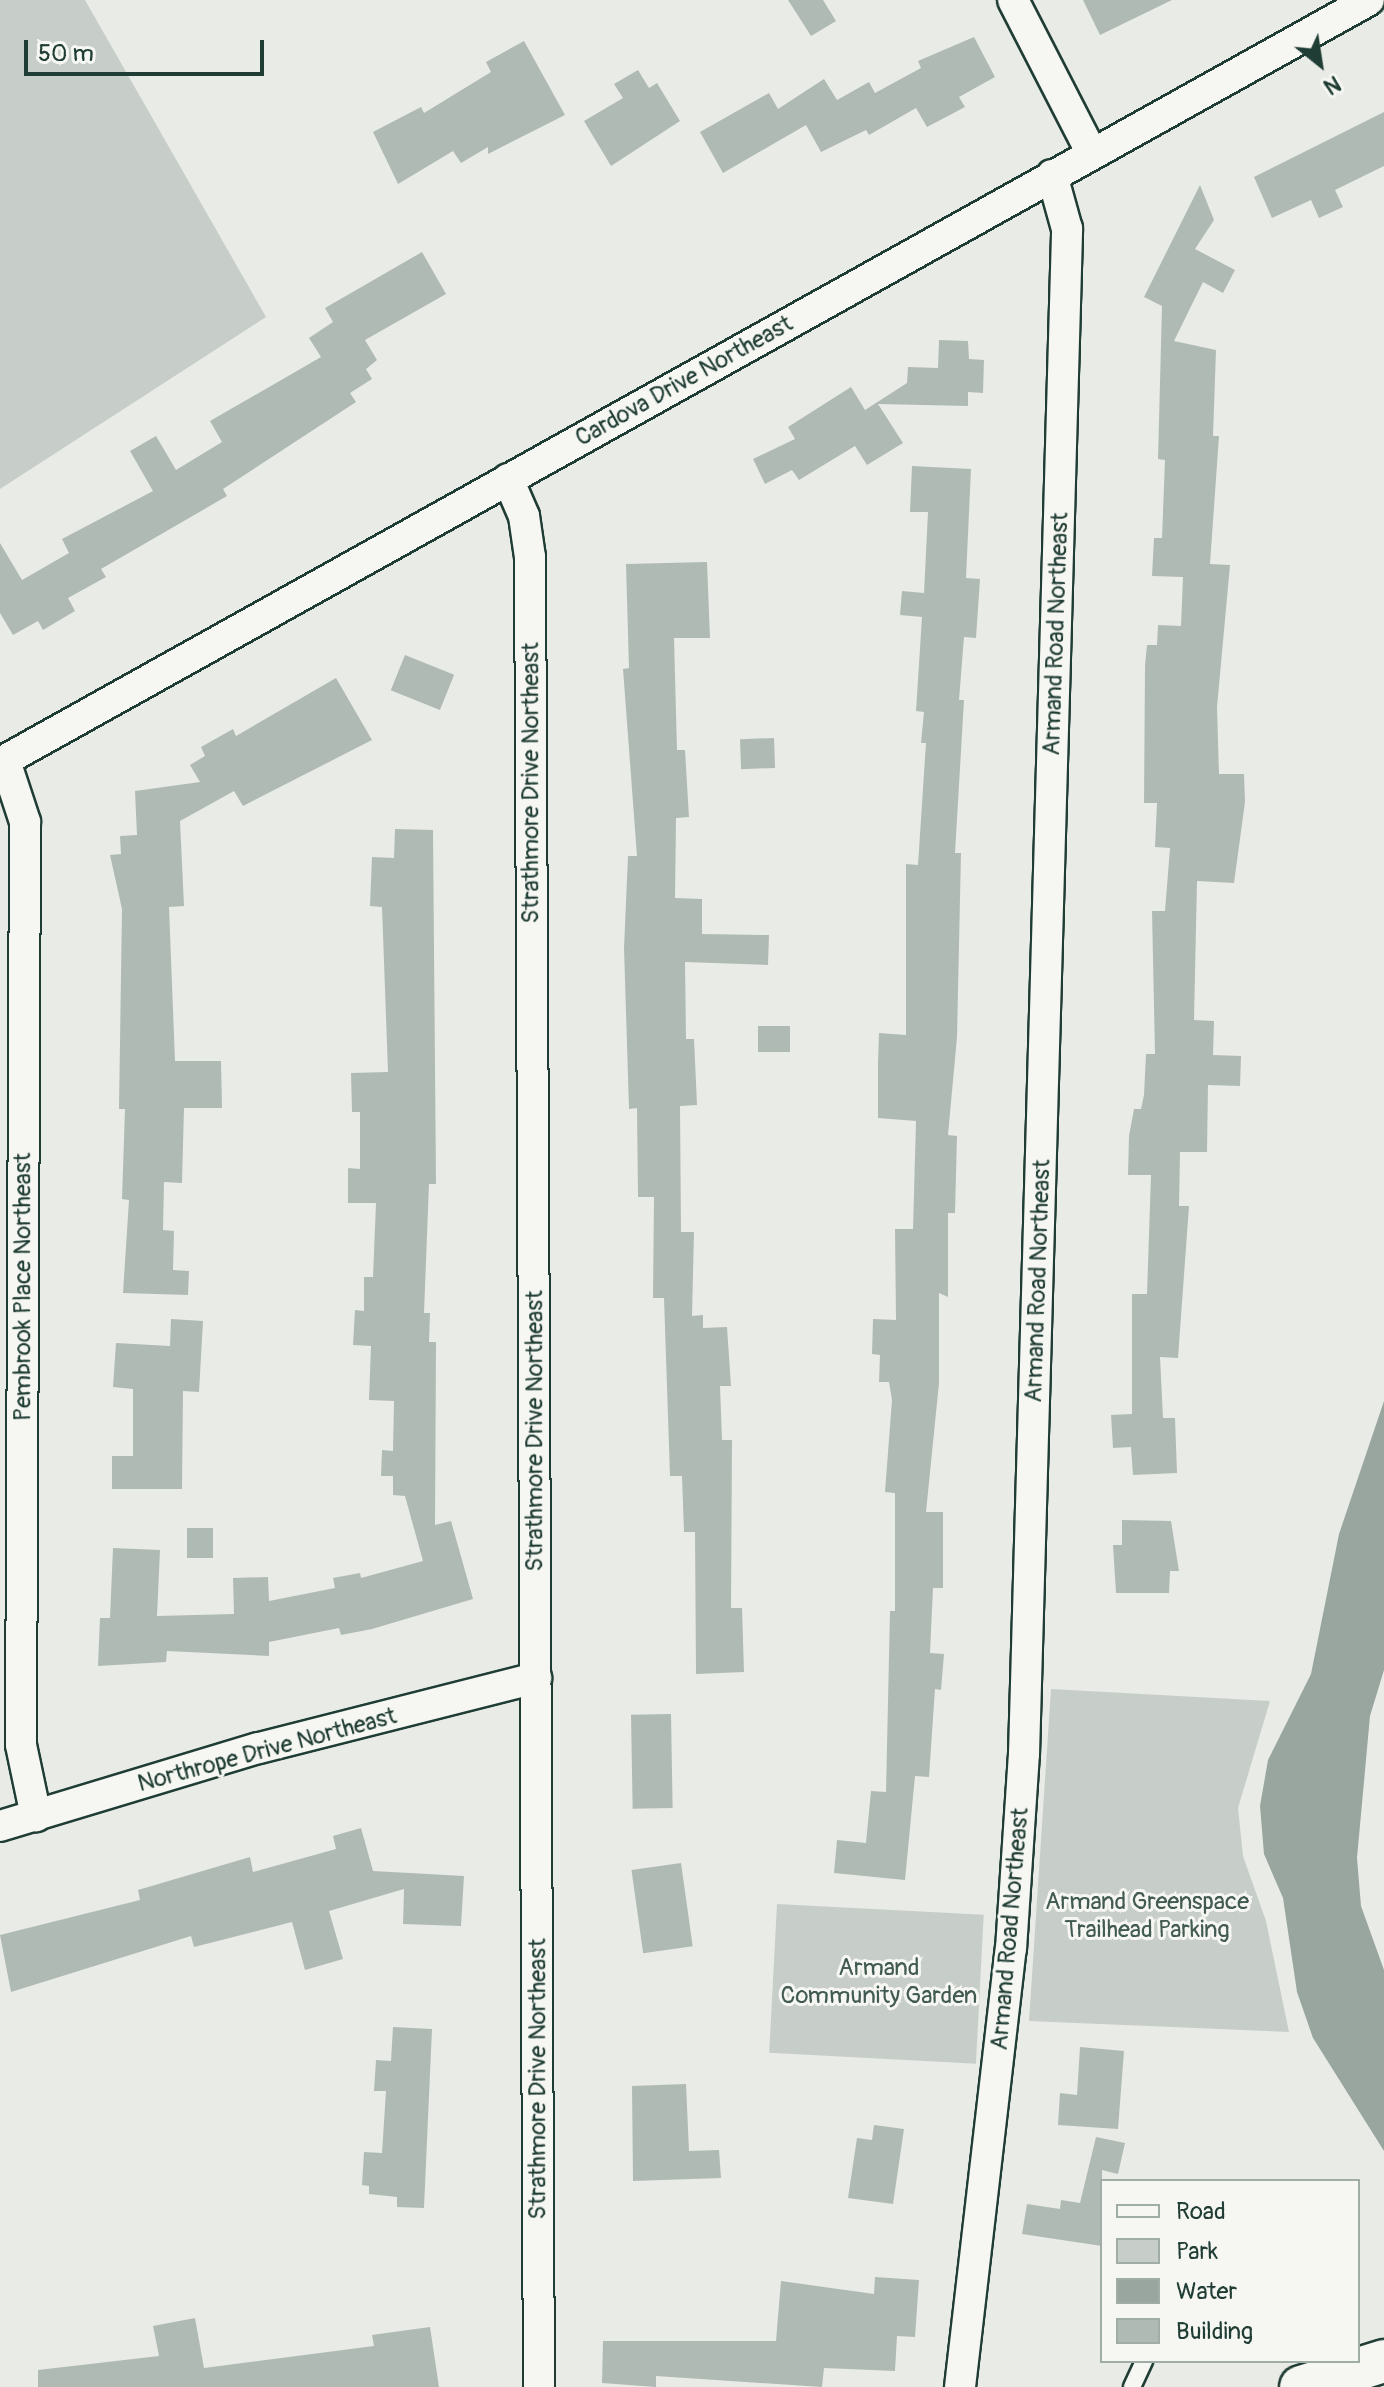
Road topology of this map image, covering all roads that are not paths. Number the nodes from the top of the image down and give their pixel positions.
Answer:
1 (1013, 0) edge
2 (1369, 0) edge
3 (1092, 154) junction
4 (1052, 175) junction
5 (508, 479) junction
6 (2, 762) edge
7 (536, 1678) junction
8 (36, 1816) junction
9 (0, 1826) edge
10 (1384, 2361) edge
11 (1143, 2363) edge
12 (539, 2387) edge
13 (960, 2387) edge
14 (1132, 2387) edge
15 (1301, 2387) edge

1 - 3 street
2 - 3 street, Cardova Drive Northeast
3 - 4 street, Cardova Drive Northeast
4 - 5 street, Cardova Drive Northeast
4 - 13 street, Armand Road Northeast
5 - 6 street, Cardova Drive Northeast
5 - 7 street, Strathmore Drive Northeast
6 - 8 street, Pembrook Place Northeast
7 - 8 street, Northrope Drive Northeast
7 - 12 street, Strathmore Drive Northeast
8 - 9 street, Northrope Drive Northeast
10 - 15 main road
11 - 14 lane

